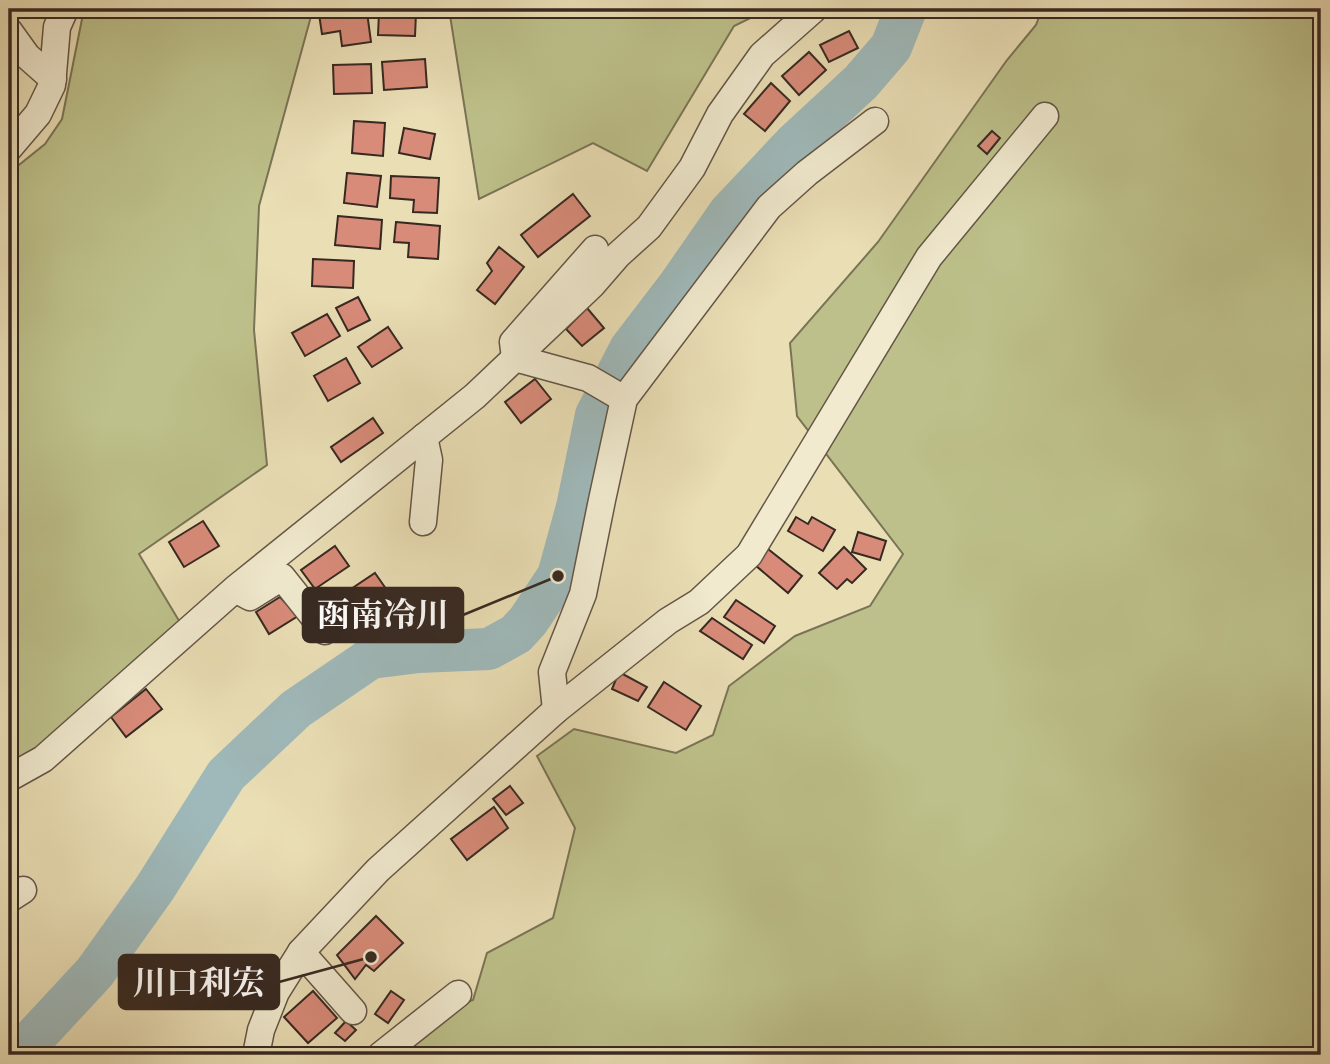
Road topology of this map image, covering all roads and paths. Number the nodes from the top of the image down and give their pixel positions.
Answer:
1 (65, 9) edge
2 (814, 9) edge
3 (9, 32) edge
4 (53, 79) junction
5 (1045, 116) dead end
6 (875, 121) dead end
7 (9, 148) edge
8 (595, 249) dead end
9 (515, 358) junction
10 (624, 399) junction
11 (424, 437) junction
12 (423, 522) dead end
13 (235, 589) junction
14 (326, 631) dead end
15 (556, 710) junction
16 (9, 778) edge
17 (301, 952) junction
18 (458, 994) dead end
19 (353, 1011) dead end
20 (256, 1055) edge
21 (381, 1055) edge

1 - 4 street
2 - 9 street
3 - 4 street
4 - 7 street
5 - 15 street
6 - 10 street
8 - 9 street
9 - 10 street
9 - 11 street
10 - 15 street
11 - 12 street
11 - 13 street
13 - 14 street
13 - 16 street
15 - 17 street
17 - 19 street
17 - 20 street
18 - 21 street

